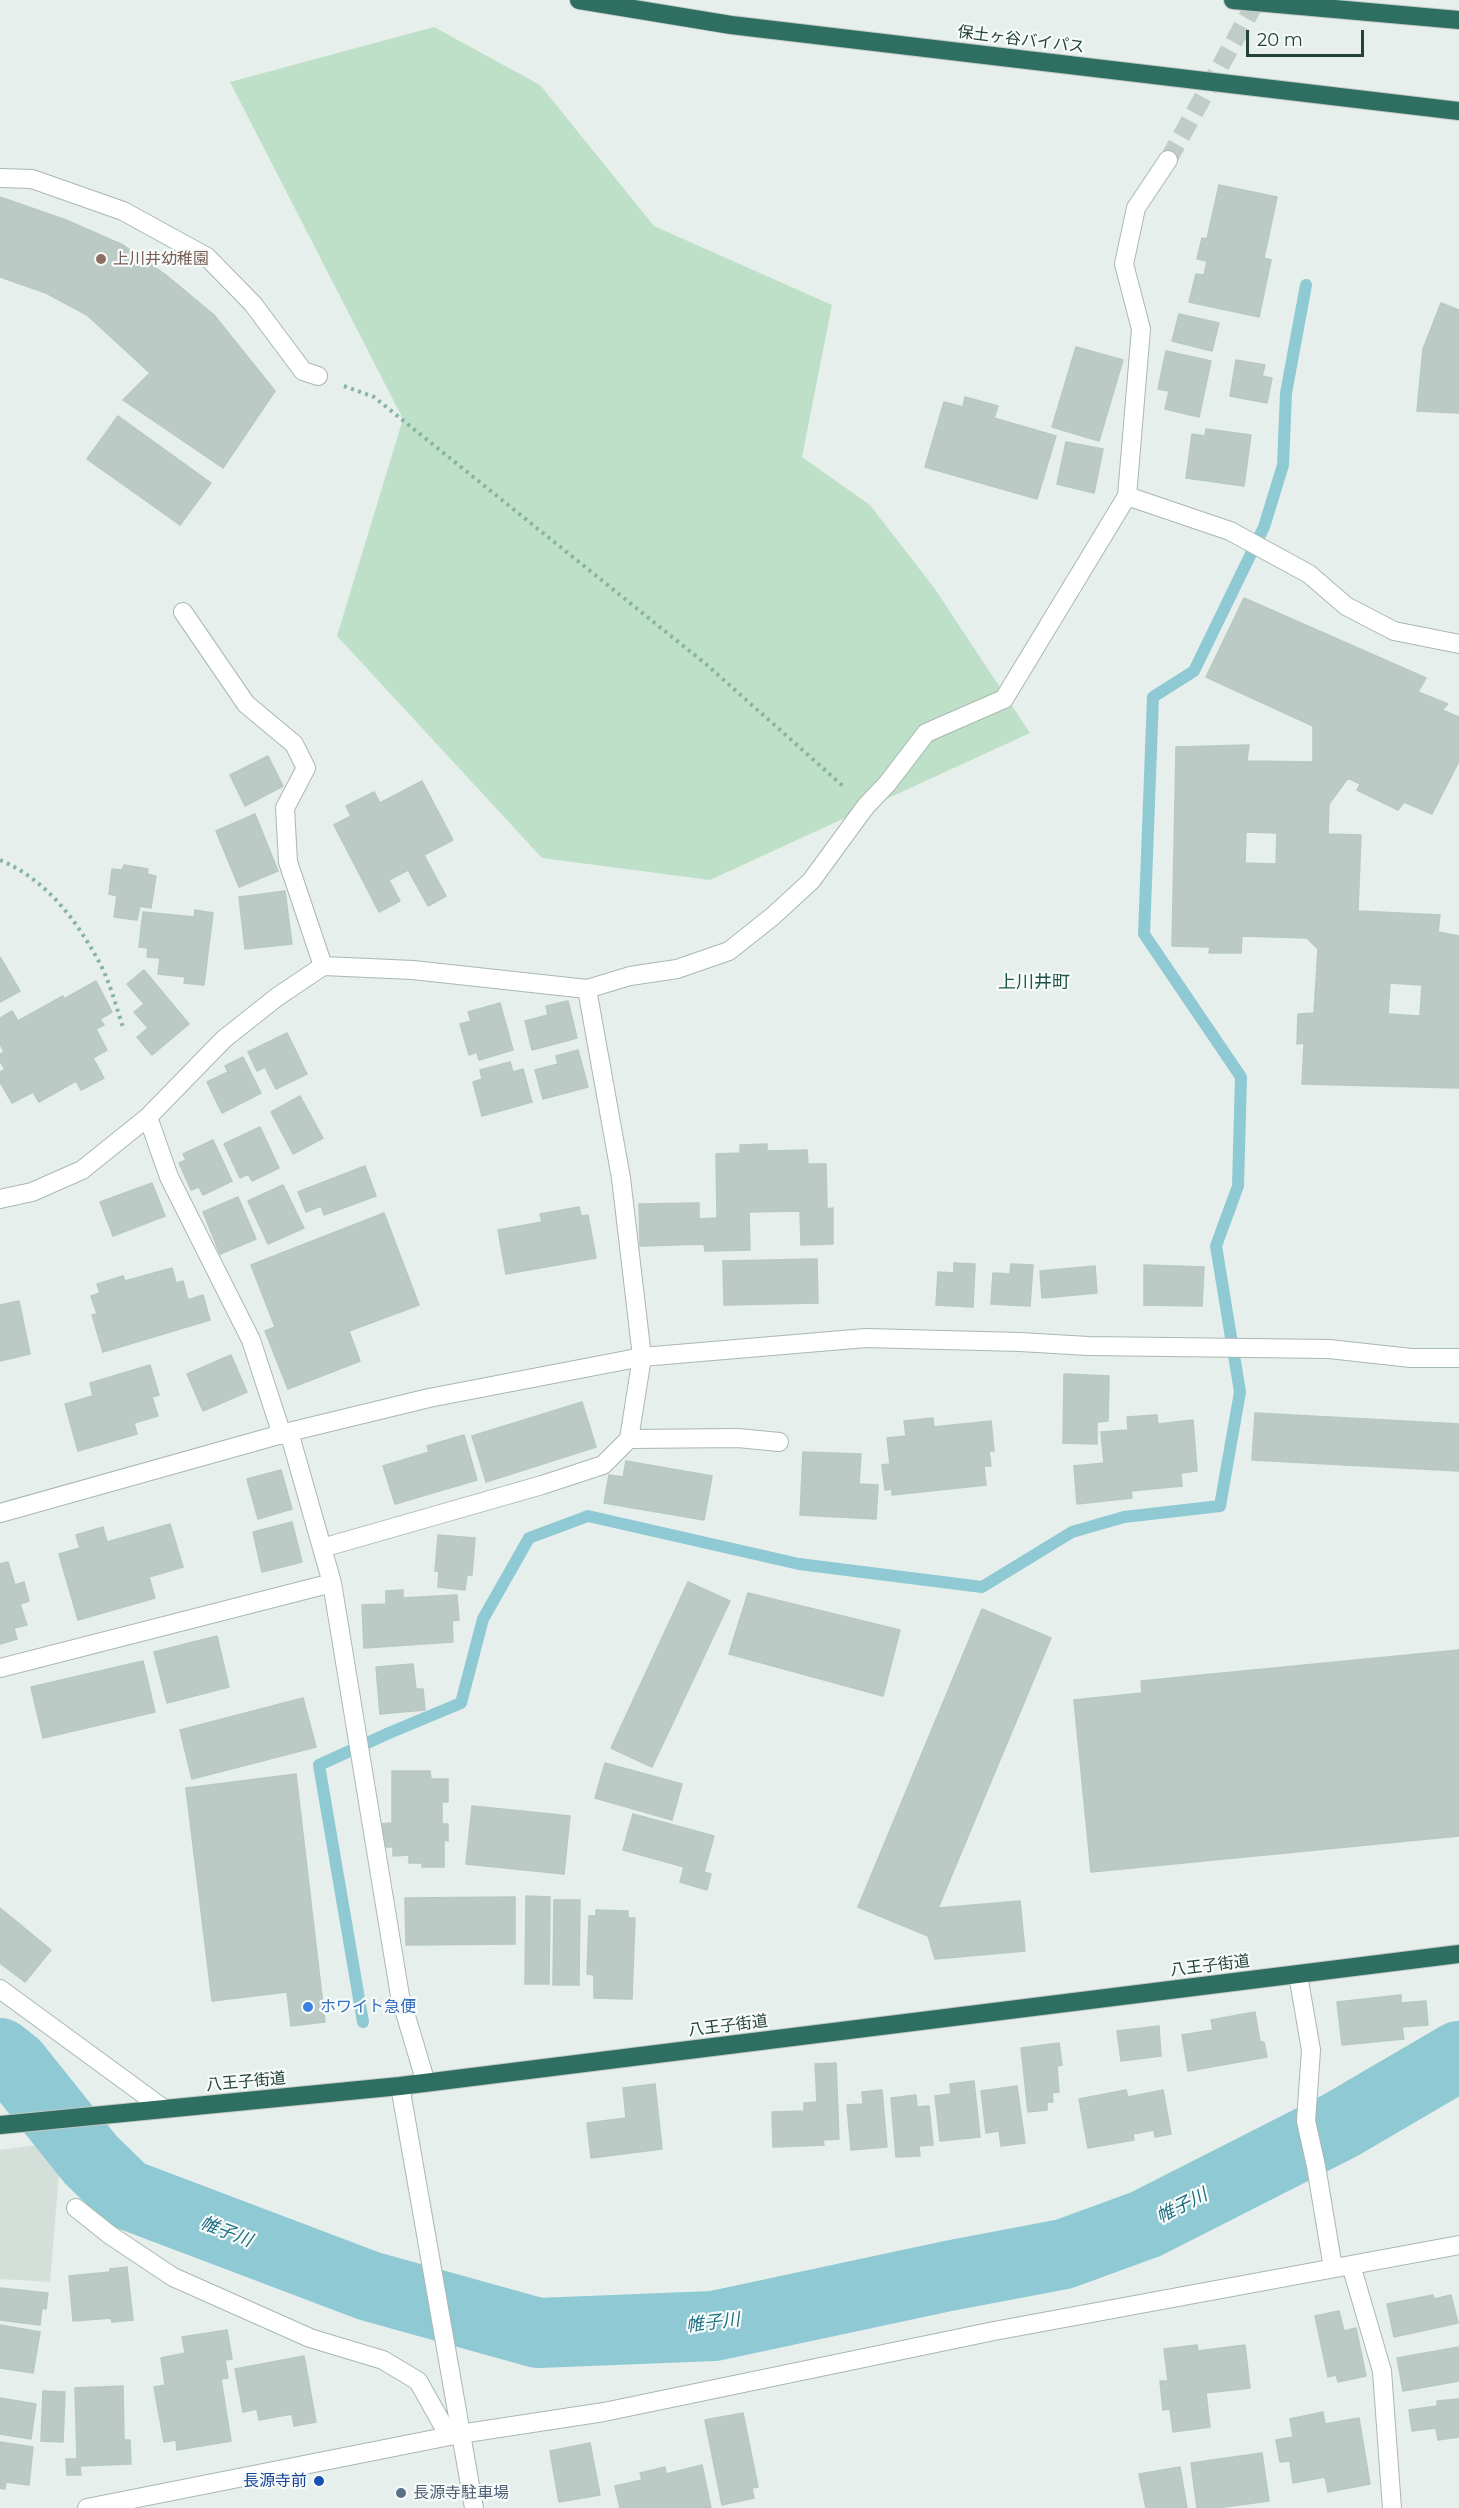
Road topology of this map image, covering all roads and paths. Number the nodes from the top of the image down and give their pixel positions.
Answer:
1 (579, 0) edge
2 (1233, 0) edge
3 (1459, 20) edge
4 (1459, 111) edge
5 (1168, 160) tunnel mouth
6 (0, 178) edge
7 (318, 376) joint
8 (1128, 496) junction
9 (183, 612) dead end
10 (1459, 644) edge
11 (866, 807) junction
12 (0, 860) edge
13 (323, 966) junction
14 (587, 989) junction
15 (124, 1030) dead end
16 (148, 1117) junction
17 (0, 1199) edge
18 (642, 1357) junction
19 (1459, 1358) edge
20 (286, 1433) junction
21 (629, 1439) junction
22 (779, 1442) dead end
23 (0, 1513) edge
24 (322, 1548) junction
25 (332, 1583) junction
26 (0, 1668) edge
27 (1459, 1954) edge
28 (1298, 1975) junction
29 (0, 1989) edge
30 (426, 2083) junction
31 (400, 2086) junction
32 (164, 2109) junction
33 (0, 2125) edge
34 (76, 2208) dead end
35 (1459, 2245) edge
36 (1342, 2267) junction
37 (455, 2435) junction
38 (87, 2508) edge
39 (474, 2508) edge
40 (1392, 2508) edge

1 - 4 highway, 保土ヶ谷バイパス
2 - 3 highway
5 - 8 street
6 - 7 street
7 - 11 path
8 - 10 street
8 - 11 street
9 - 13 street
11 - 14 street
12 - 15 path
13 - 14 street
13 - 16 street
14 - 18 street
16 - 17 street
16 - 20 street
18 - 19 street
18 - 20 street
18 - 21 street
20 - 23 street
20 - 24 street
21 - 22 street
21 - 24 street
24 - 25 street
25 - 26 street
25 - 30 street
27 - 28 highway, 八王子街道
28 - 30 highway, 八王子街道
28 - 36 street
29 - 32 street
30 - 31 highway, 八王子街道
31 - 32 highway, 八王子街道
31 - 37 street
32 - 33 highway, 八王子街道
34 - 37 street
35 - 36 street
36 - 37 street
36 - 40 street
37 - 38 street
37 - 39 street

